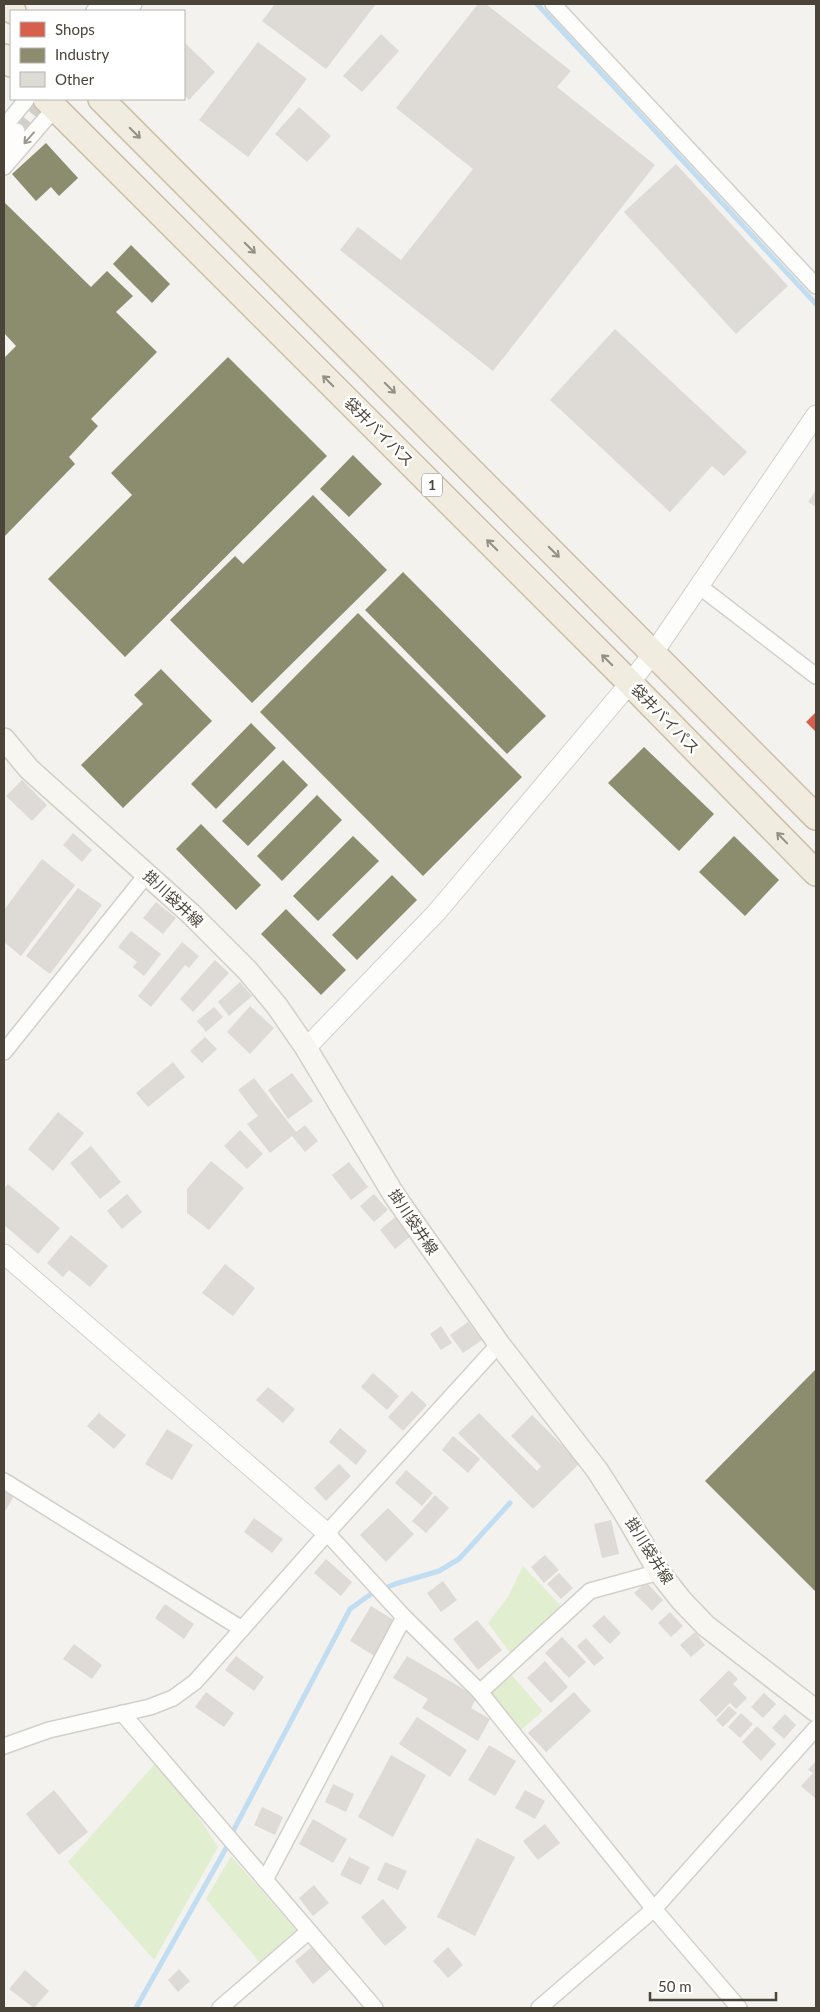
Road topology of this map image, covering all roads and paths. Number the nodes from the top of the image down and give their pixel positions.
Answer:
1 (553, 4) edge
2 (26, 100) edge
3 (102, 100) edge
4 (50, 103) edge
5 (10, 129) edge
6 (4, 147) edge
7 (4, 167) edge
8 (816, 286) edge
9 (816, 415) edge
10 (699, 586) junction
11 (654, 652) junction
12 (816, 676) edge
13 (630, 683) junction
14 (4, 739) edge
15 (816, 817) edge
16 (816, 873) edge
17 (147, 874) junction
18 (306, 1048) junction
19 (4, 1052) edge
20 (4, 1254) edge
21 (499, 1344) junction
22 (4, 1481) edge
23 (326, 1533) junction
24 (659, 1572) junction
25 (404, 1617) junction
26 (242, 1629) junction
27 (480, 1692) junction
28 (816, 1711) edge
29 (122, 1714) junction
30 (816, 1728) edge
31 (4, 1746) edge
32 (265, 1880) junction
33 (654, 1909) junction
34 (309, 1931) junction
35 (220, 2008) edge
36 (375, 2008) edge
37 (539, 2008) edge
38 (739, 2008) edge

1 - 8 street
2 - 5 street
3 -> 11 highway
4 -> 7 street
13 -> 4 highway, 袋井バイパス / 1
5 - 6 street
9 - 10 street
10 - 11 street
10 - 12 street
11 - 13 street
11 - 15 highway
16 -> 13 highway, 袋井バイパス / 1
13 - 18 street
14 - 17 main road, 掛川袋井線
17 - 18 main road, 掛川袋井線
17 - 19 street
18 - 21 main road, 掛川袋井線
20 - 23 street
21 - 23 street
21 - 24 main road, 掛川袋井線
22 - 26 street
23 - 25 street
23 - 26 street
24 - 27 street
24 - 28 main road, 掛川袋井線
25 - 27 street
25 - 32 street
26 - 29 street
27 - 33 street
29 - 31 street
29 - 32 street
30 - 33 street
32 - 34 street
33 - 37 street
33 - 38 street
34 - 35 street
34 - 36 street

